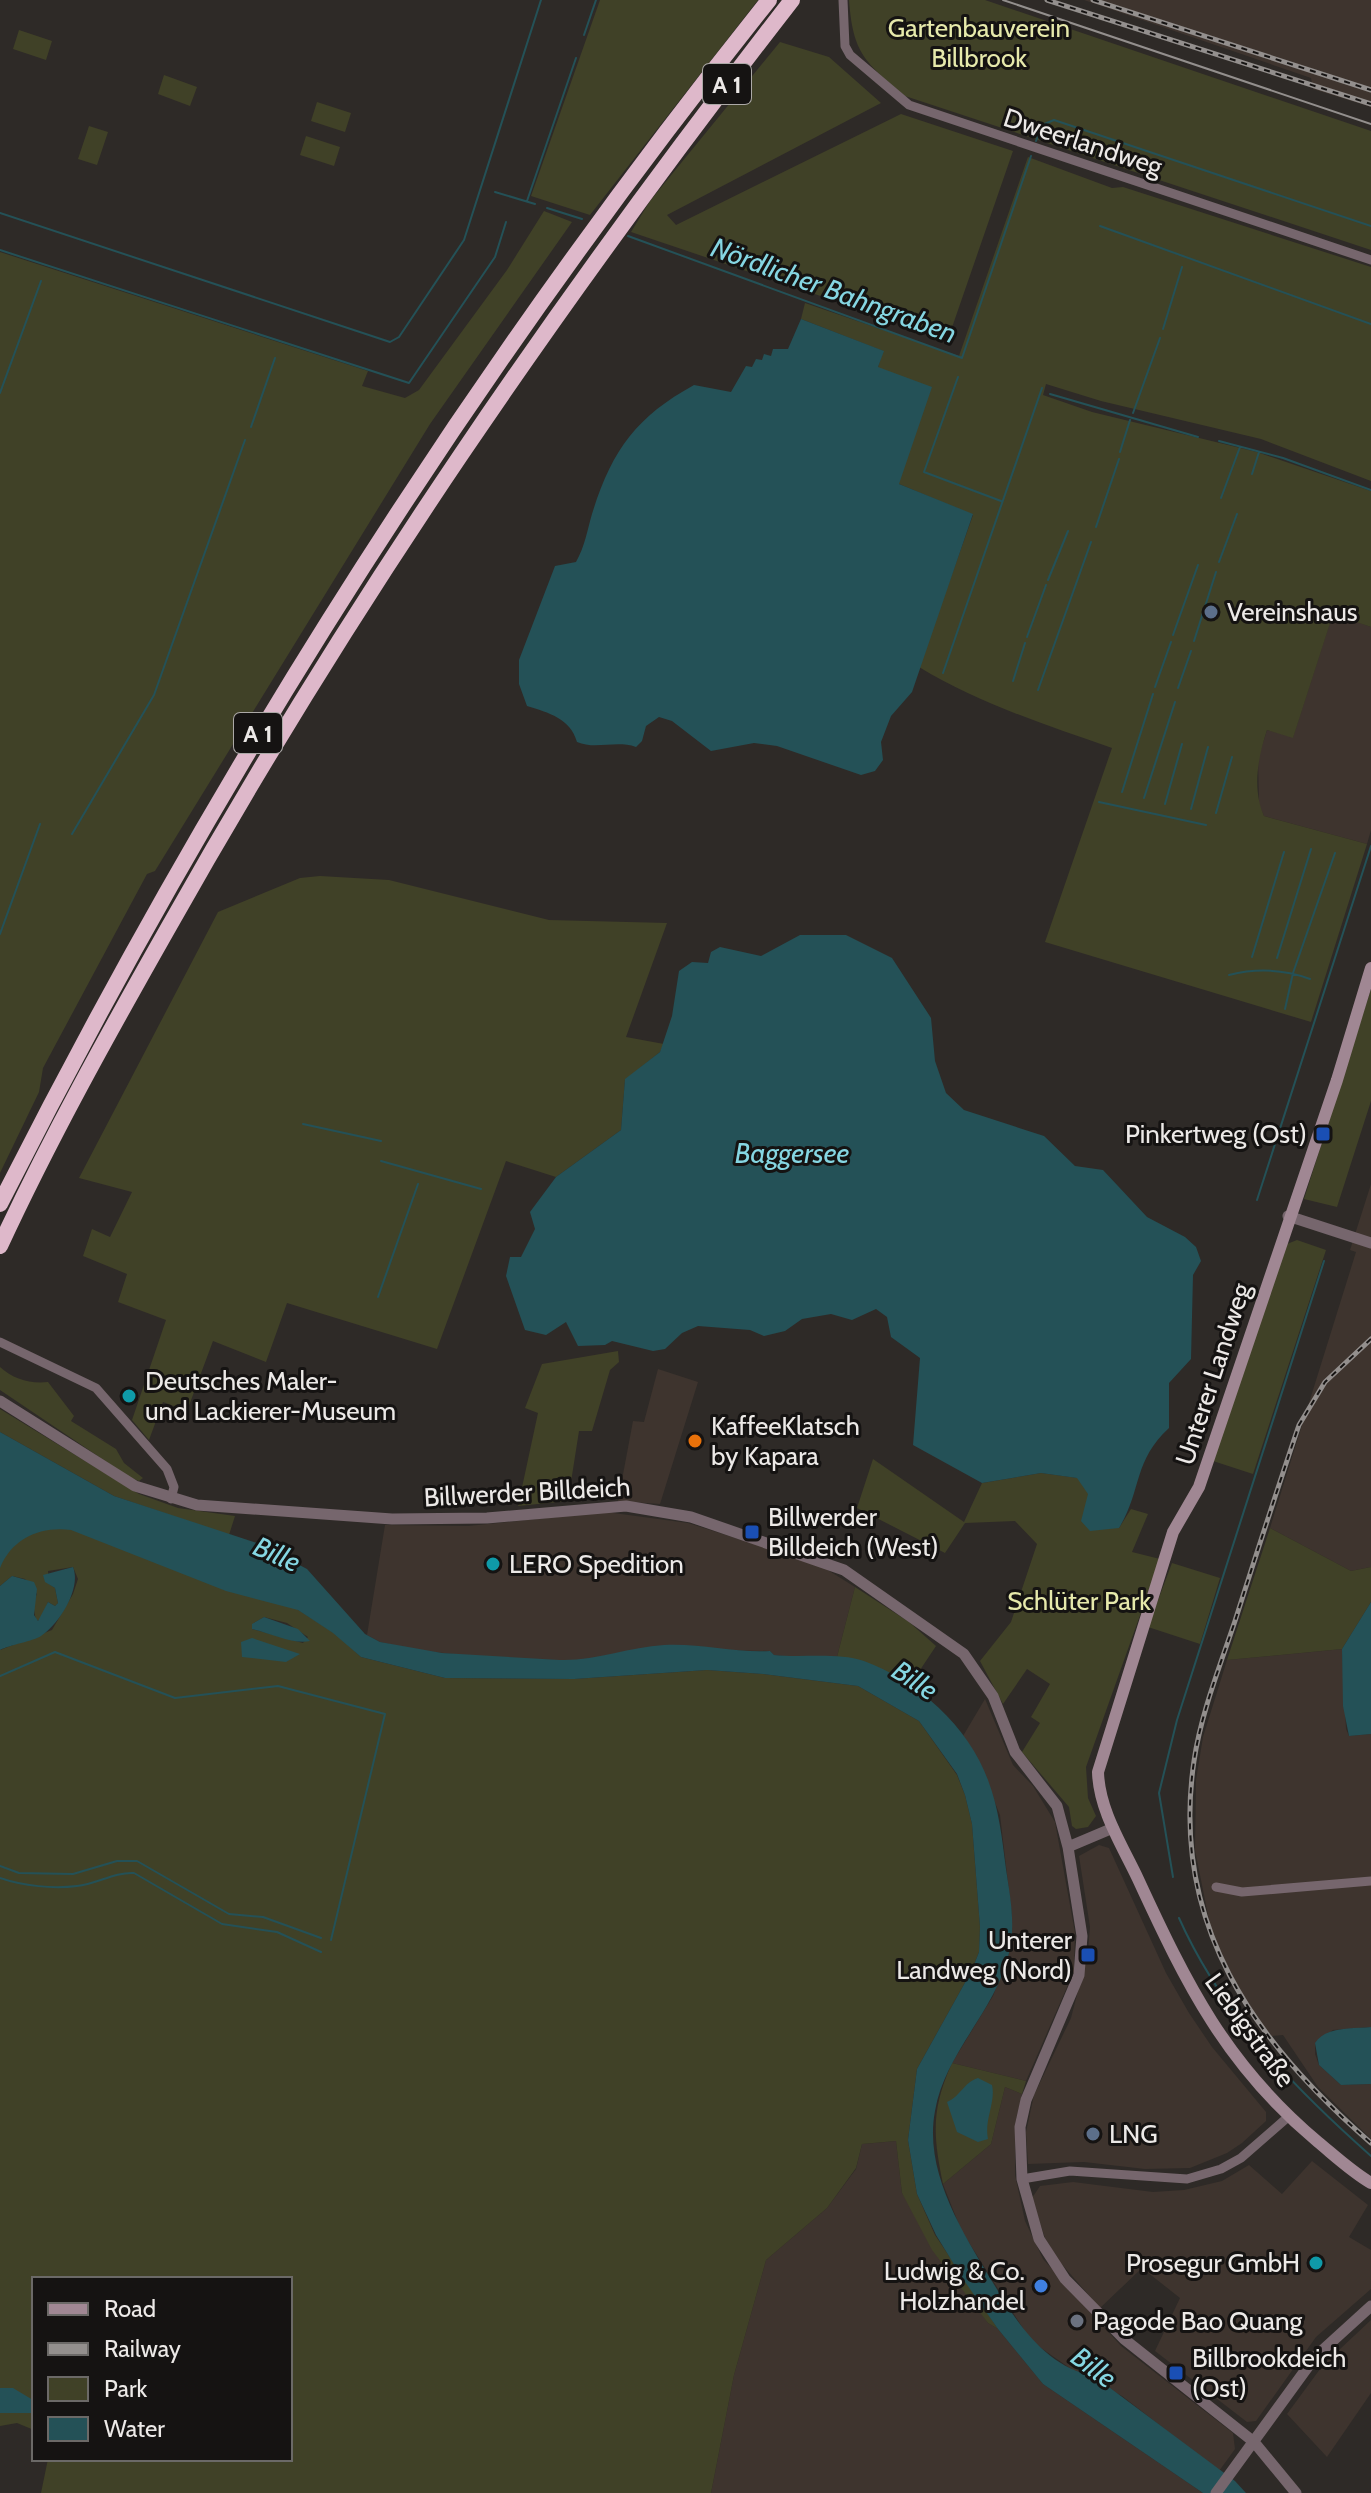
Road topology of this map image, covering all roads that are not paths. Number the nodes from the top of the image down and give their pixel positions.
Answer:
1 (769, 0) edge
2 (792, 0) edge
3 (843, 0) edge
4 (1371, 260) edge
5 (1371, 968) edge
6 (0, 1204) edge
7 (1288, 1216) junction
8 (1371, 1243) edge
9 (0, 1246) edge
10 (0, 1342) edge
11 (0, 1401) edge
12 (171, 1499) junction
13 (1100, 1791) joint
14 (1113, 1828) junction
15 (1068, 1847) junction
16 (1371, 1881) edge
17 (1216, 1887) dead end
18 (1288, 2117) junction
19 (1022, 2179) junction
20 (1371, 2183) edge
21 (1371, 2306) edge
22 (1254, 2442) junction
23 (1216, 2493) edge
24 (1296, 2493) edge

1 - 6 highway, A 1
2 - 9 highway, A 1
3 - 4 street, Dweerlandweg
5 - 7 main road, Unterer Landweg
7 - 8 street
7 - 13 main road, Unterer Landweg
10 - 12 street
11 - 12 street, Billwerder Billdeich
12 - 15 street, Billwerder Billdeich
13 - 14 main road, Liebigstraße
14 - 15 street
14 - 18 main road, Liebigstraße
15 - 19 street, Billwerder Billdeich
16 - 17 street
18 - 19 street
18 - 20 main road, Liebigstraße
19 - 22 street, Billwerder Billdeich
21 - 22 street
22 - 23 street
22 - 24 street, Billwerder Billdeich

